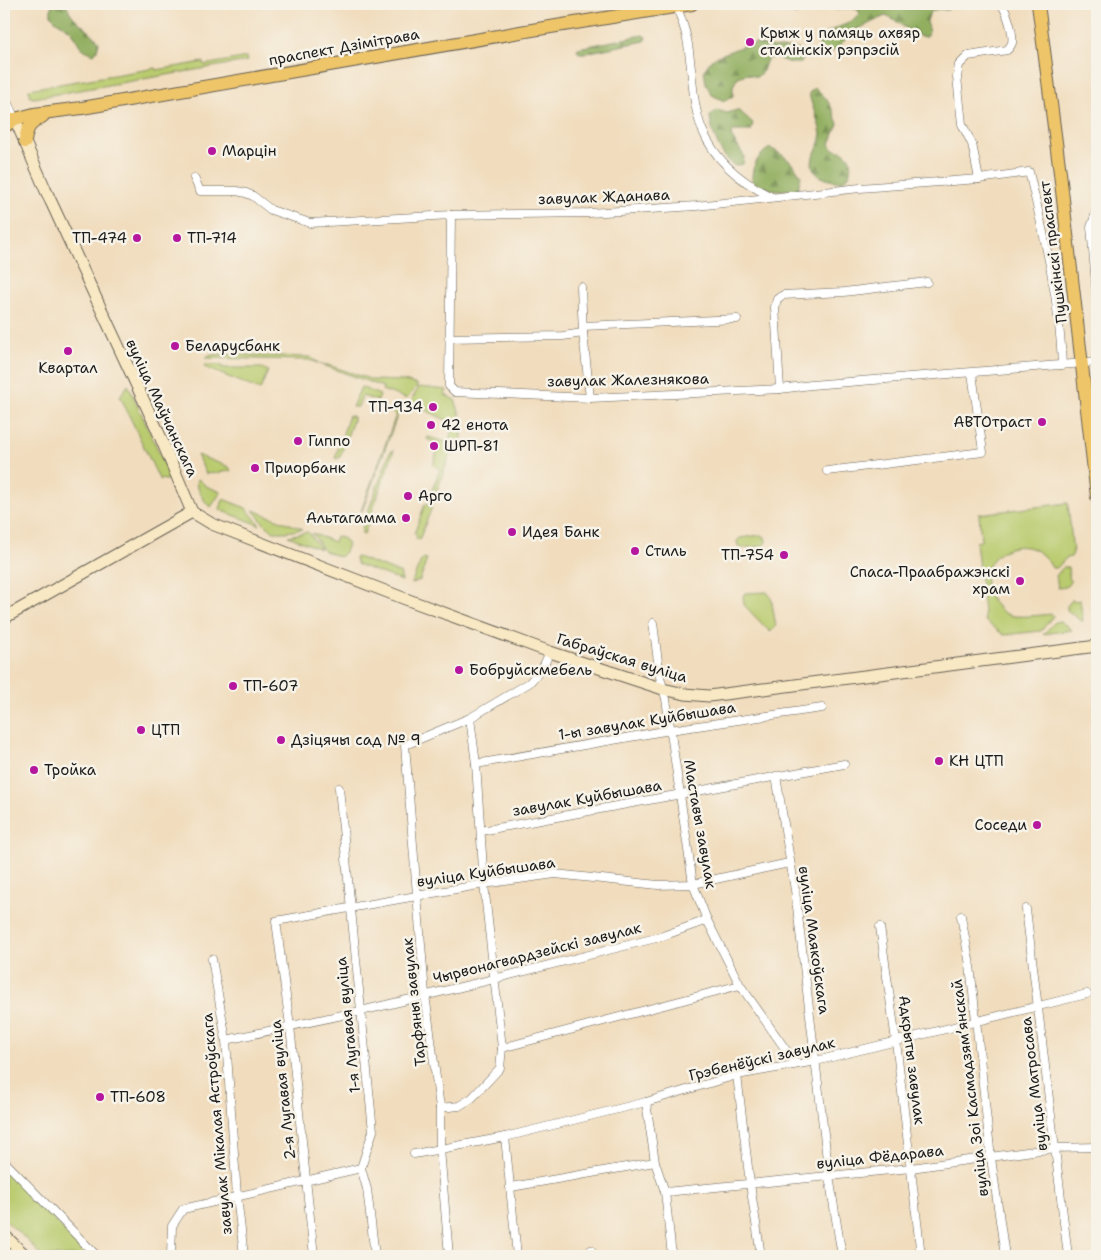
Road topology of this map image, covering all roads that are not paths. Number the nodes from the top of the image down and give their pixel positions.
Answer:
1 (692, 4) edge
2 (1001, 4) edge
3 (1038, 4) edge
4 (677, 6) junction
5 (4, 96) edge
6 (48, 113) junction
7 (7, 121) edge
8 (24, 142) junction
9 (194, 178) dead end
10 (979, 179) junction
11 (774, 198) junction
12 (1097, 210) edge
13 (451, 215) junction
14 (928, 282) dead end
15 (581, 287) dead end
16 (1097, 295) edge
17 (737, 319) dead end
18 (583, 330) junction
19 (450, 338) junction
20 (1097, 362) edge
21 (1082, 363) junction
22 (1062, 365) junction
23 (972, 373) junction
24 (780, 389) junction
25 (590, 398) junction
26 (827, 471) dead end
27 (1097, 497) edge
28 (192, 512) junction
29 (4, 618) edge
30 (653, 623) dead end
31 (1097, 646) edge
32 (550, 652) junction
33 (664, 690) junction
34 (822, 708) dead end
35 (470, 718) junction
36 (670, 730) junction
37 (476, 764) junction
38 (844, 764) dead end
39 (776, 776) junction
40 (339, 788) dead end
41 (680, 795) junction
42 (481, 831) junction
43 (789, 864) junction
44 (484, 884) junction
45 (693, 884) junction
46 (417, 896) junction
47 (350, 909) junction
48 (1026, 909) dead end
49 (961, 916) dead end
50 (707, 920) junction
51 (276, 921) joint
52 (880, 927) dead end
53 (212, 959) dead end
54 (494, 979) junction
55 (740, 985) junction
56 (425, 994) junction
57 (1087, 994) dead end
58 (1038, 1006) junction
59 (361, 1011) junction
60 (976, 1021) junction
61 (290, 1026) junction
62 (226, 1040) junction
63 (896, 1041) junction
64 (502, 1048) junction
65 (816, 1061) junction
66 (796, 1064) junction
67 (738, 1075) junction
68 (646, 1102) junction
69 (440, 1108) junction
70 (505, 1137) junction
71 (1097, 1147) edge
72 (1056, 1148) junction
73 (440, 1150) junction
74 (414, 1154) dead end
75 (991, 1158) junction
76 (4, 1161) edge
77 (655, 1162) junction
78 (361, 1168) junction
79 (911, 1168) junction
80 (829, 1176) junction
81 (306, 1180) junction
82 (750, 1184) junction
83 (511, 1187) junction
84 (665, 1192) junction
85 (237, 1196) junction
86 (4, 1235) edge
87 (96, 1255) dead end
88 (26, 1256) edge
89 (171, 1256) edge
90 (244, 1256) edge
91 (314, 1256) edge
92 (375, 1256) edge
93 (449, 1256) edge
94 (517, 1256) edge
95 (672, 1256) edge
96 (761, 1256) edge
97 (842, 1256) edge
98 (921, 1256) edge
99 (1005, 1256) edge
100 (1068, 1256) edge

1 - 4 main road, праспект Дзімітрава
2 - 10 street
3 - 21 main road, Пушкінскі праспект
4 - 6 main road, праспект Дзімітрава
4 - 11 street
5 - 7 street
6 - 7 main road, праспект Дзімітрава
6 - 8 main road
7 - 8 main road, вуліца Маўчанскага
8 - 28 main road, вуліца Маўчанскага
9 - 13 street, завулак Жданава
10 - 11 street, завулак Жданава
10 - 22 street, завулак Жданава
11 - 13 street, завулак Жданава
12 - 16 street
13 - 19 street
14 - 24 street
15 - 18 street
17 - 18 street
18 - 19 street
18 - 25 street
19 - 25 street, завулак Жалезнякова
20 - 21 street, завулак Жалезнякова
21 - 22 street, завулак Жалезнякова
21 - 27 main road, Пушкінскі праспект
22 - 23 street, завулак Жалезнякова
23 - 24 street, завулак Жалезнякова
23 - 26 street
24 - 25 street, завулак Жалезнякова
28 - 29 main road
28 - 32 main road, Габраўская вуліца
30 - 33 street, Маставы завулак
31 - 33 main road, Габраўская вуліца
32 - 33 main road, Габраўская вуліца
32 - 35 street
33 - 36 street, Маставы завулак
34 - 36 street, 1-ы завулак Куйбышава
35 - 37 street
35 - 46 street, Тарфяны завулак
36 - 37 street, 1-ы завулак Куйбышава
36 - 41 street, Маставы завулак
37 - 42 street
38 - 39 street, завулак Куйбышава
39 - 41 street, завулак Куйбышава
39 - 43 street, вуліца Маякоўскага
40 - 47 street, 1-я Лугавая вуліца
41 - 42 street, завулак Куйбышава
41 - 45 street, Маставы завулак
42 - 44 street
43 - 45 street, вуліца Куйбышава
43 - 65 street, вуліца Маякоўскага
44 - 45 street, вуліца Куйбышава
44 - 46 street, вуліца Куйбышава
44 - 54 street
45 - 50 street, Маставы завулак
46 - 47 street, вуліца Куйбышава
46 - 56 street, Тарфяны завулак
47 - 51 street, вуліца Куйбышава
47 - 59 street, 1-я Лугавая вуліца
48 - 58 street, вуліца Матросава
49 - 60 street, вуліца Зоі Касмадзямʼянскай
50 - 54 street, Чырвонагвардзейскі завулак
50 - 55 street, Маставы завулак
51 - 61 street, 2-я Лугавая вуліца
52 - 63 street, Адкрыты завулак
53 - 62 street, завулак Мікалая Астроўскага
54 - 56 street, Чырвонагвардзейскі завулак
54 - 64 street
55 - 64 street
55 - 66 street, Маставы завулак
56 - 59 street, Чырвонагвардзейскі завулак
56 - 69 street, Тарфяны завулак
57 - 58 street, Грэбенёўскі завулак
58 - 60 street, Грэбенёўскі завулак
58 - 72 street, вуліца Матросава
59 - 61 street, Чырвонагвардзейскі завулак
59 - 78 street, 1-я Лугавая вуліца
60 - 63 street, Грэбенёўскі завулак
60 - 75 street, вуліца Зоі Касмадзямʼянскай
61 - 62 street, Чырвонагвардзейскі завулак
61 - 81 street, 2-я Лугавая вуліца
62 - 85 street, завулак Мікалая Астроўскага
63 - 65 street, Грэбенёўскі завулак
63 - 79 street, Адкрыты завулак
64 - 69 street
65 - 66 street, Грэбенёўскі завулак
65 - 80 street, вуліца Маякоўскага
66 - 67 street, Грэбенёўскі завулак
67 - 68 street, Грэбенёўскі завулак
67 - 82 street
68 - 70 street, Грэбенёўскі завулак
68 - 77 street
69 - 73 street, Тарфяны завулак
70 - 73 street, Грэбенёўскі завулак
70 - 83 street
71 - 72 street, вуліца Фёдарава
72 - 75 street, вуліца Фёдарава
72 - 100 street, вуліца Матросава
73 - 74 street, Грэбенёўскі завулак
73 - 93 street, Тарфяны завулак
75 - 79 street, вуліца Фёдарава
75 - 99 street, вуліца Зоі Касмадзямʼянскай
76 - 87 street
77 - 83 street
77 - 84 street
78 - 81 street
78 - 92 street
79 - 80 street, вуліца Фёдарава
79 - 98 street, Адкрыты завулак
80 - 82 street, вуліца Фёдарава
80 - 97 street, вуліца Маякоўскага
81 - 85 street
81 - 91 street, 2-я Лугавая вуліца
82 - 84 street, вуліца Фёдарава
82 - 96 street
83 - 94 street
84 - 95 street
85 - 89 street
85 - 90 street, завулак Мікалая Астроўскага
86 - 88 main road

